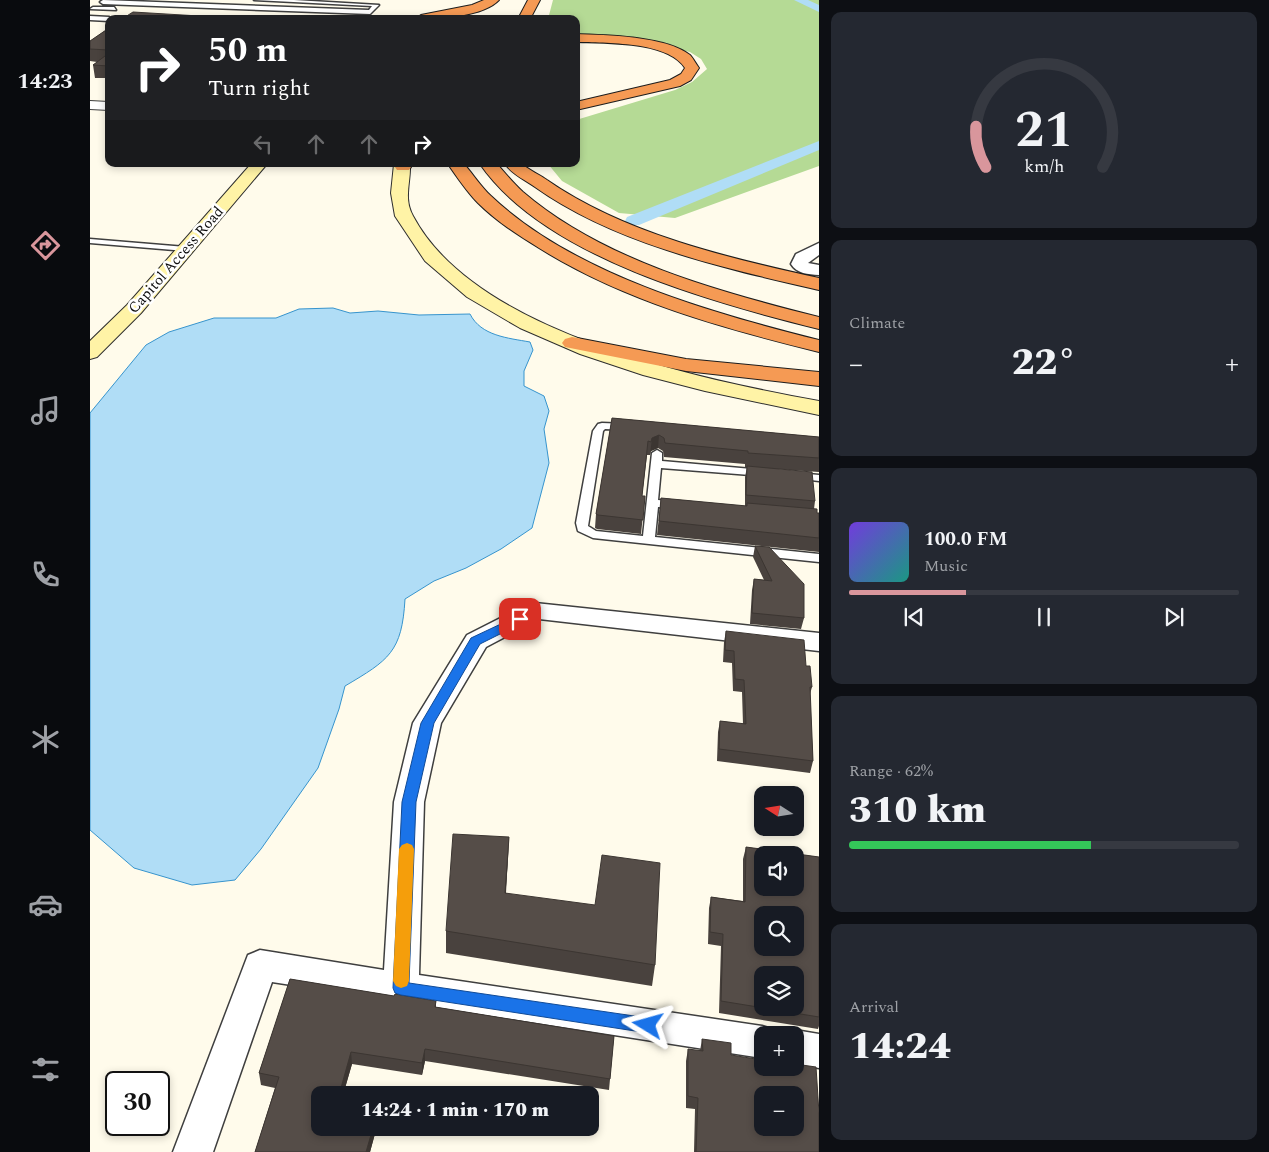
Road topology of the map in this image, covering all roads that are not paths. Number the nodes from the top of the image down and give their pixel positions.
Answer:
1 (256, 0) edge
2 (263, 0) edge
3 (493, 0) edge
4 (534, 0) edge
5 (105, 1) edge
6 (254, 8) junction
7 (92, 10) edge
8 (122, 10) dead end
9 (246, 15) dead end
10 (441, 15) edge
11 (527, 15) edge
12 (90, 18) edge
13 (105, 19) edge
14 (580, 39) edge
15 (580, 39) edge
16 (590, 90) dead end
17 (90, 101) edge
18 (105, 102) edge
19 (90, 104) edge
20 (580, 105) edge
21 (105, 106) edge
22 (256, 167) edge
23 (403, 167) edge
24 (458, 167) edge
25 (490, 167) edge
26 (516, 167) edge
27 (530, 171) edge
28 (628, 230) junction
29 (176, 233) dead end
30 (90, 241) edge
31 (819, 248) edge
32 (186, 249) junction
33 (158, 253) junction
34 (819, 270) edge
35 (819, 284) edge
36 (120, 296) dead end
37 (819, 307) edge
38 (819, 323) edge
39 (90, 333) edge
40 (572, 343) junction
41 (819, 346) edge
42 (90, 352) edge
43 (819, 379) edge
44 (819, 408) edge
45 (640, 428) edge
46 (771, 474) edge
47 (790, 476) edge
48 (819, 478) edge
49 (652, 507) junction
50 (692, 507) edge
51 (648, 540) junction
52 (819, 558) edge
53 (819, 642) edge
54 (401, 988) junction
55 (754, 1041) edge
56 (804, 1048) edge
57 (819, 1051) edge
58 (193, 1152) edge

1 - 2 lane
2 - 6 lane
2 - 6 lane
3 - 10 highway
4 - 11 highway
5 - 6 lane
5 - 7 lane
6 - 9 lane
7 - 8 lane
12 - 13 lane
14 - 16 highway
15 - 20 highway
17 - 18 street
19 - 21 street
22 - 32 main road, Capitol Access Road
23 - 40 main road
24 - 41 highway
25 - 38 highway
26 - 27 highway
27 - 28 highway
28 - 35 highway
28 - 37 highway
29 - 33 main road, Capitol Access Road
30 - 33 lane
31 - 34 street
32 - 33 lane
32 - 42 main road, Capitol Access Road
36 - 39 main road, Capitol Access Road
40 - 43 highway
40 - 44 main road
45 - 51 lane
46 - 49 lane
47 - 48 lane
49 - 50 lane
49 - 51 lane
51 - 52 lane
53 - 54 street
54 - 55 street
54 - 58 street
56 - 57 street

